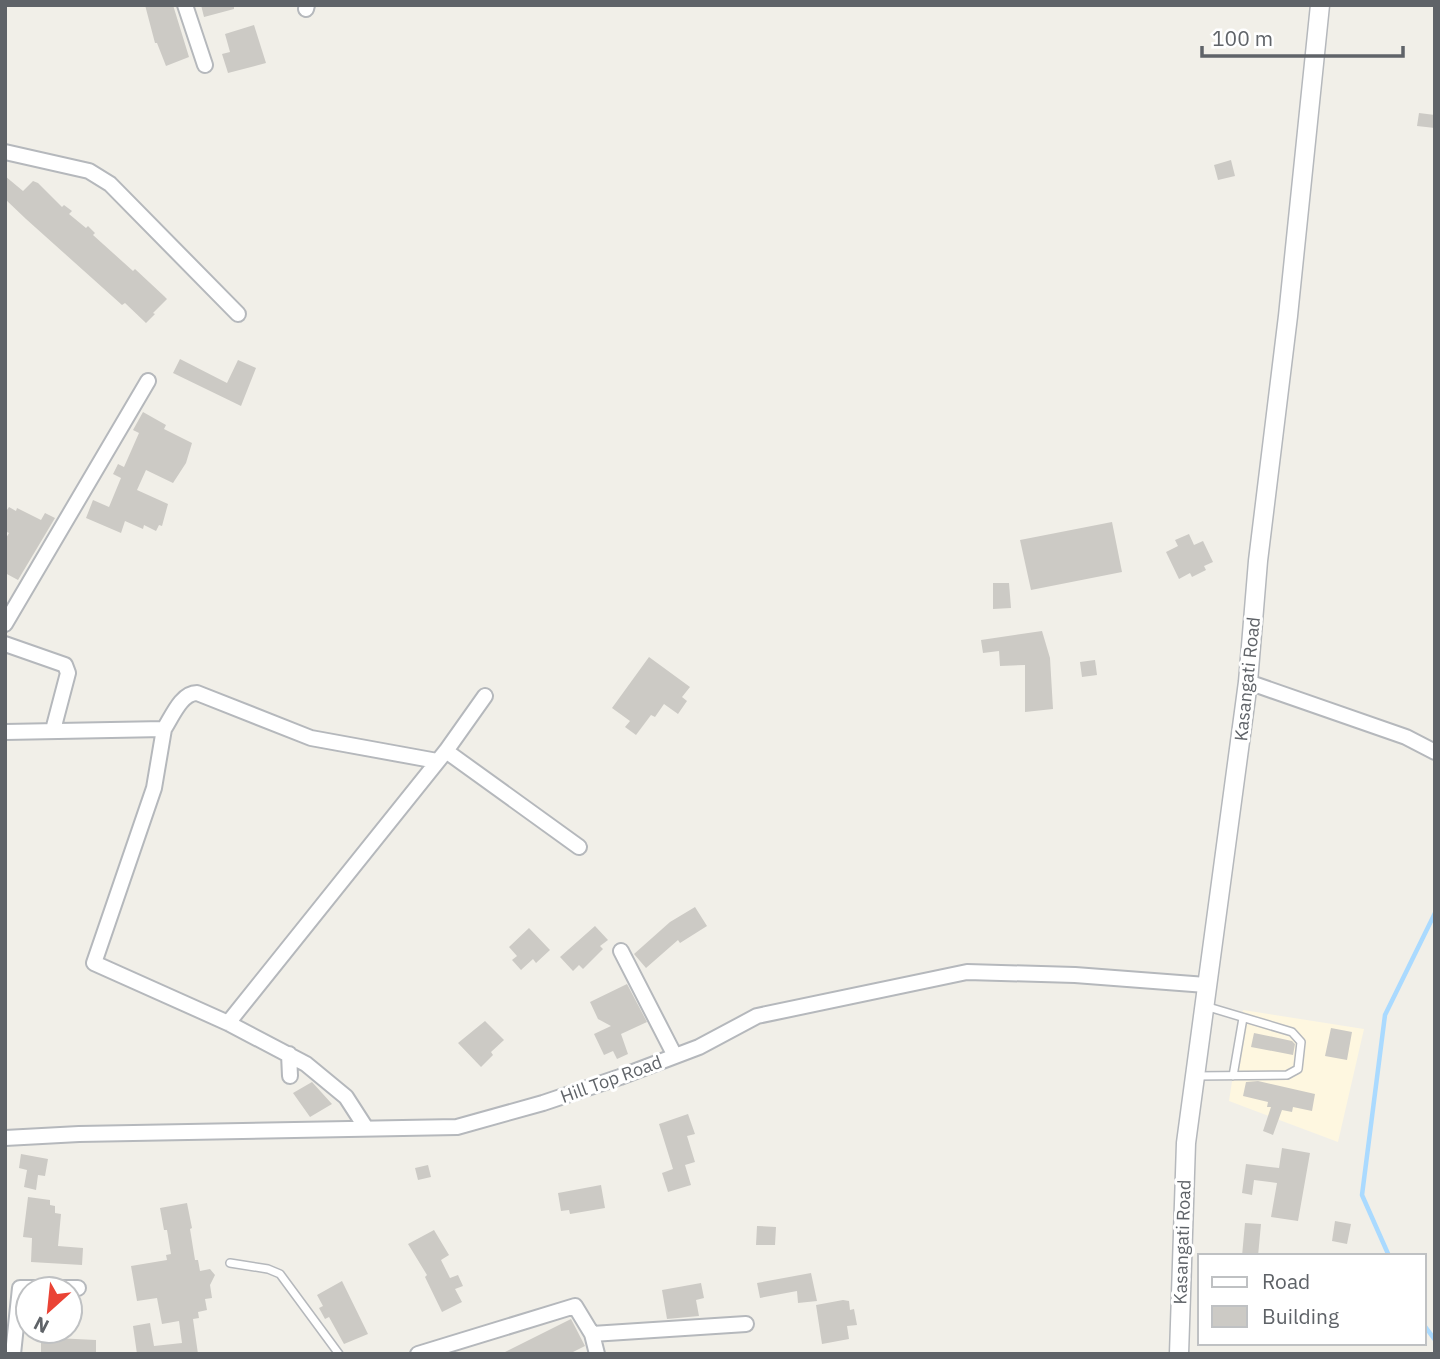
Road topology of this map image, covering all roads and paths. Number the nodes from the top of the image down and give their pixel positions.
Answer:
1 (185, 5) edge
2 (1321, 5) edge
3 (205, 65) dead end
4 (5, 152) edge
5 (238, 314) dead end
6 (148, 381) dead end
7 (5, 624) edge
8 (5, 644) edge
9 (1248, 682) junction
10 (485, 696) dead end
11 (164, 729) junction
12 (53, 730) junction
13 (5, 732) edge
14 (1435, 752) edge
15 (441, 756) junction
16 (579, 846) dead end
17 (621, 951) dead end
18 (1206, 985) junction
19 (1203, 1006) junction
20 (1243, 1017) junction
21 (228, 1023) junction
22 (289, 1054) junction
23 (675, 1056) junction
24 (290, 1076) dead end
25 (1195, 1076) junction
26 (1233, 1076) junction
27 (366, 1128) junction
28 (5, 1138) edge
29 (230, 1263) dead end
30 (12, 1297) edge
31 (746, 1324) dead end
32 (592, 1335) junction
33 (13, 1354) edge
34 (339, 1354) edge
35 (418, 1354) edge
36 (597, 1354) edge
37 (1179, 1354) edge

1 - 3 street
2 - 9 street, Kasangati Road
4 - 5 street
6 - 7 street
8 - 12 street
9 - 14 street
9 - 18 street, Kasangati Road
10 - 15 street
11 - 12 street
11 - 15 street
11 - 21 street
12 - 13 street
15 - 16 street
15 - 21 street
17 - 23 street
18 - 19 street, Kasangati Road
18 - 23 street, Hill Top Road
19 - 20 lane
19 - 25 street, Kasangati Road
20 - 26 lane
20 - 26 lane
21 - 22 street
22 - 24 street
22 - 27 street
23 - 27 street, Hill Top Road
25 - 26 lane
25 - 37 street, Kasangati Road
27 - 28 street, Hill Top Road
29 - 34 lane
30 - 33 street
31 - 32 street
32 - 35 street
32 - 36 street

